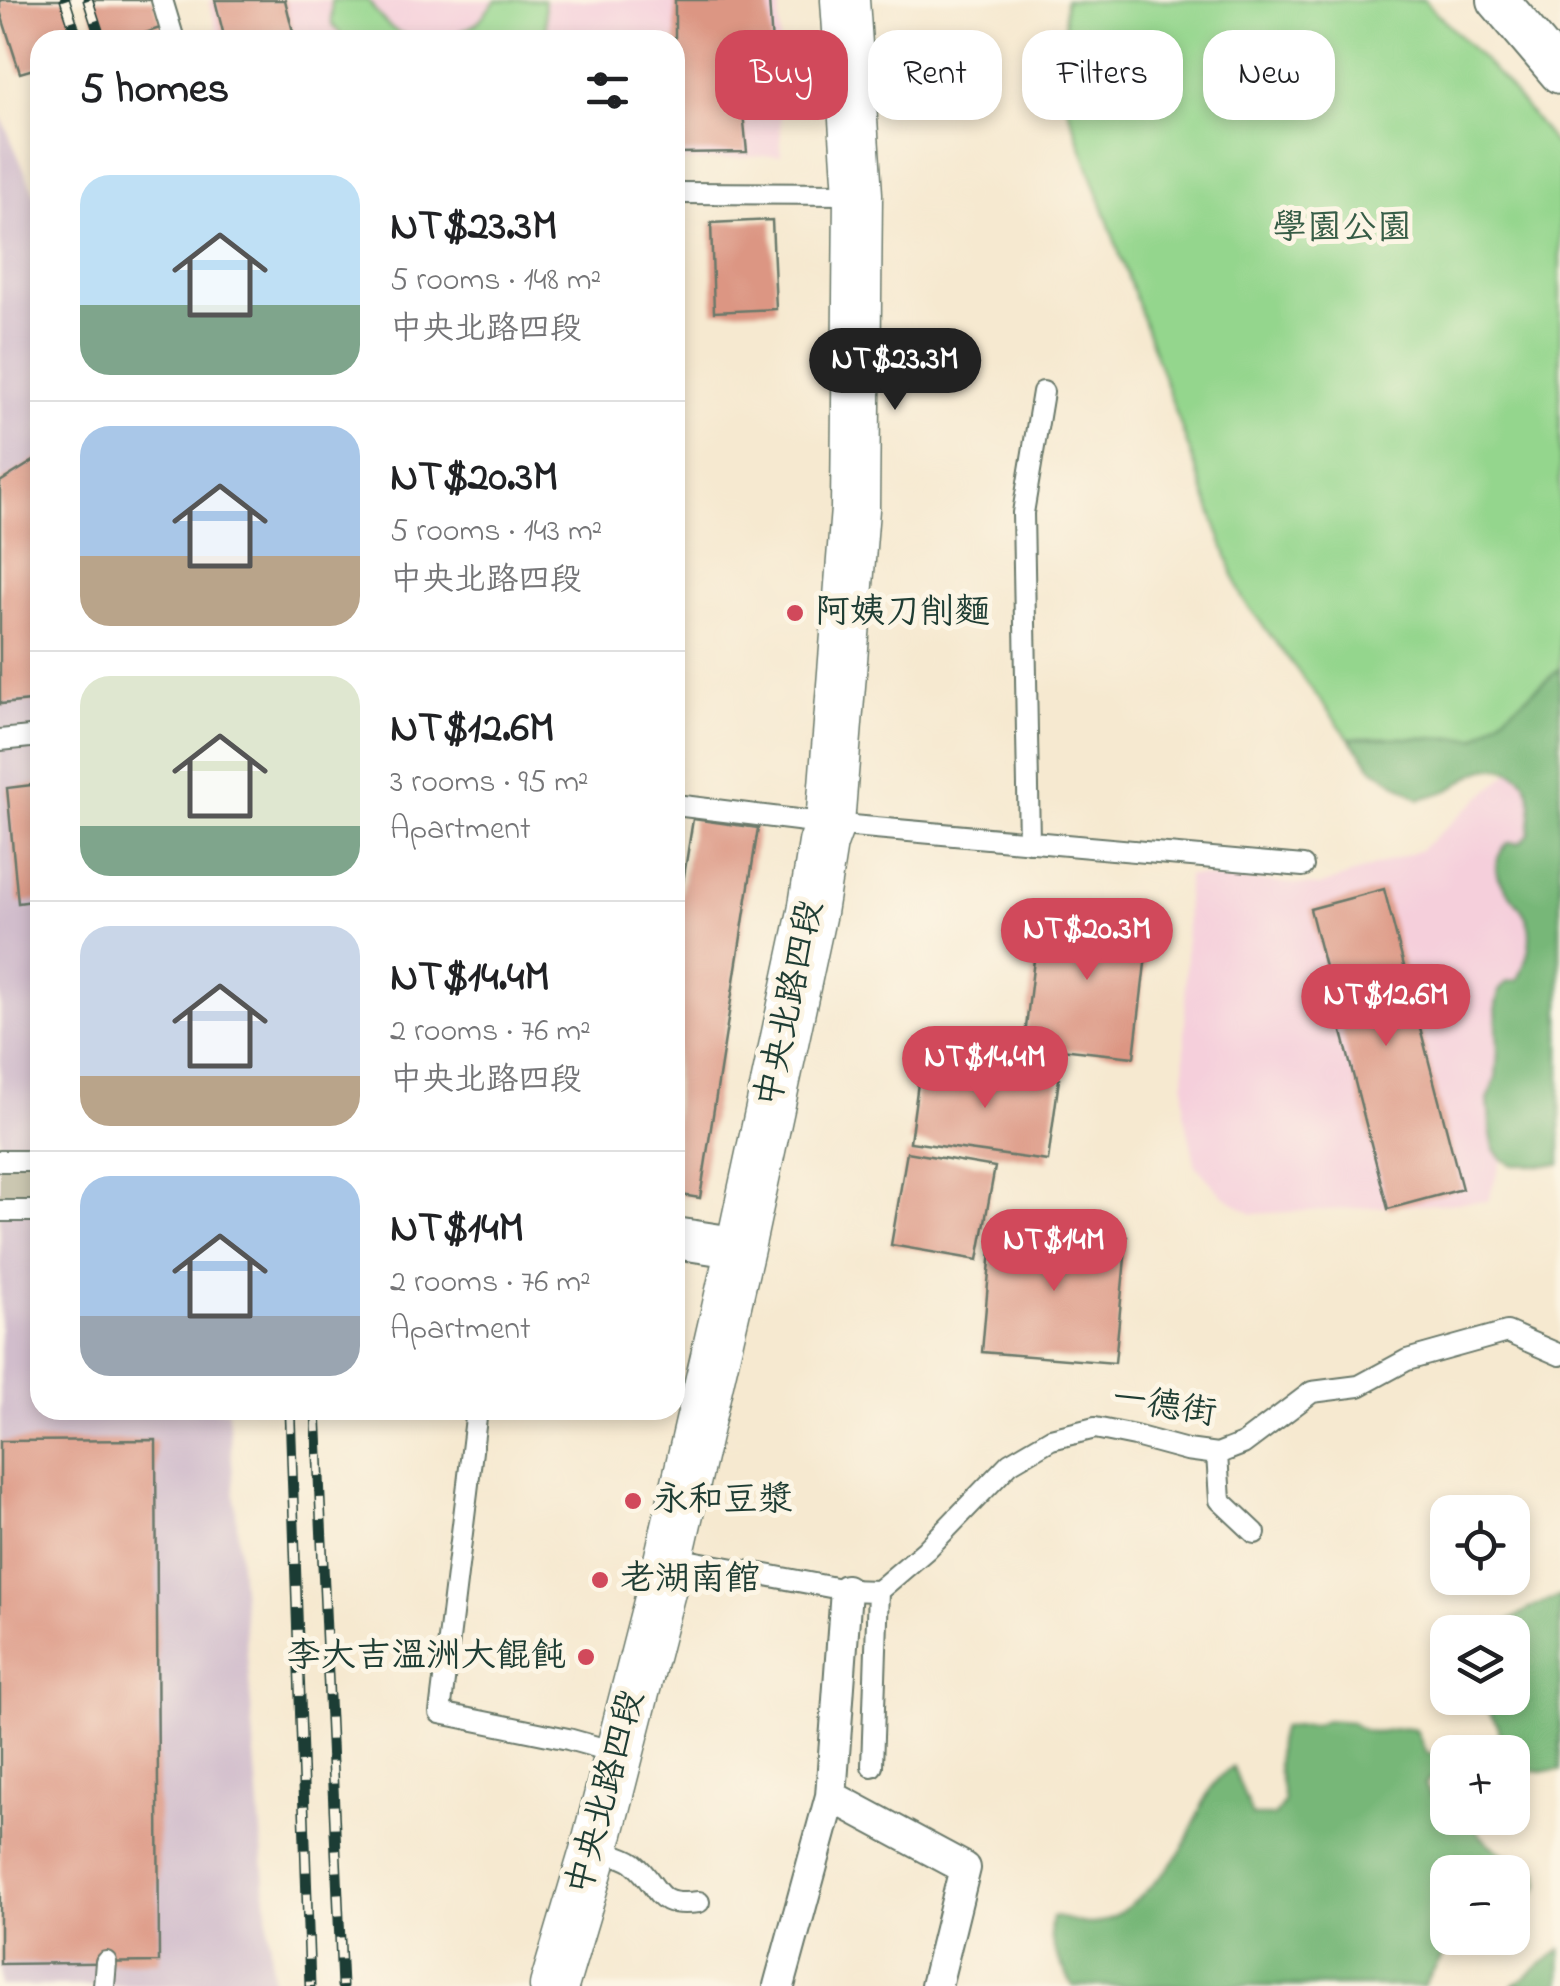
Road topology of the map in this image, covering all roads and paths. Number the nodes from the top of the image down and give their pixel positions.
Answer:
1 (162, 0) edge
2 (844, 0) edge
3 (1498, 0) edge
4 (171, 30) edge
5 (1560, 72) edge
6 (685, 193) edge
7 (858, 194) junction
8 (1043, 392) dead end
9 (30, 737) edge
10 (0, 740) edge
11 (685, 806) edge
12 (830, 824) junction
13 (1030, 842) junction
14 (1303, 866) dead end
15 (0, 1161) edge
16 (30, 1161) edge
17 (0, 1210) edge
18 (30, 1211) edge
19 (685, 1224) edge
20 (685, 1240) edge
21 (740, 1248) junction
22 (685, 1252) edge
23 (1560, 1355) edge
24 (476, 1420) edge
25 (1216, 1454) junction
26 (1255, 1533) dead end
27 (668, 1556) junction
28 (846, 1590) junction
29 (878, 1592) junction
30 (618, 1752) junction
31 (872, 1766) dead end
32 (831, 1796) junction
33 (594, 1848) junction
34 (699, 1902) dead end
35 (106, 1962) dead end
36 (104, 1986) edge
37 (554, 1986) edge
38 (779, 1986) edge
39 (936, 1986) edge

1 - 4 lane
2 - 7 street, 中央北路四段
3 - 5 street
6 - 7 lane
7 - 12 street, 中央北路四段
8 - 13 lane
9 - 10 lane
11 - 12 lane
12 - 13 lane
12 - 21 street, 中央北路四段
13 - 14 lane
15 - 16 lane
17 - 18 lane
19 - 21 lane
20 - 21 street
21 - 22 lane
21 - 27 street, 中央北路四段
23 - 25 lane, 一德街
24 - 30 lane
25 - 26 lane
25 - 29 lane, 一德街
27 - 28 lane
27 - 30 street, 中央北路四段
28 - 29 lane
28 - 32 street
29 - 31 lane
30 - 33 street, 中央北路四段
32 - 38 street
32 - 39 street
33 - 34 lane
33 - 37 street, 中央北路四段
35 - 36 lane

